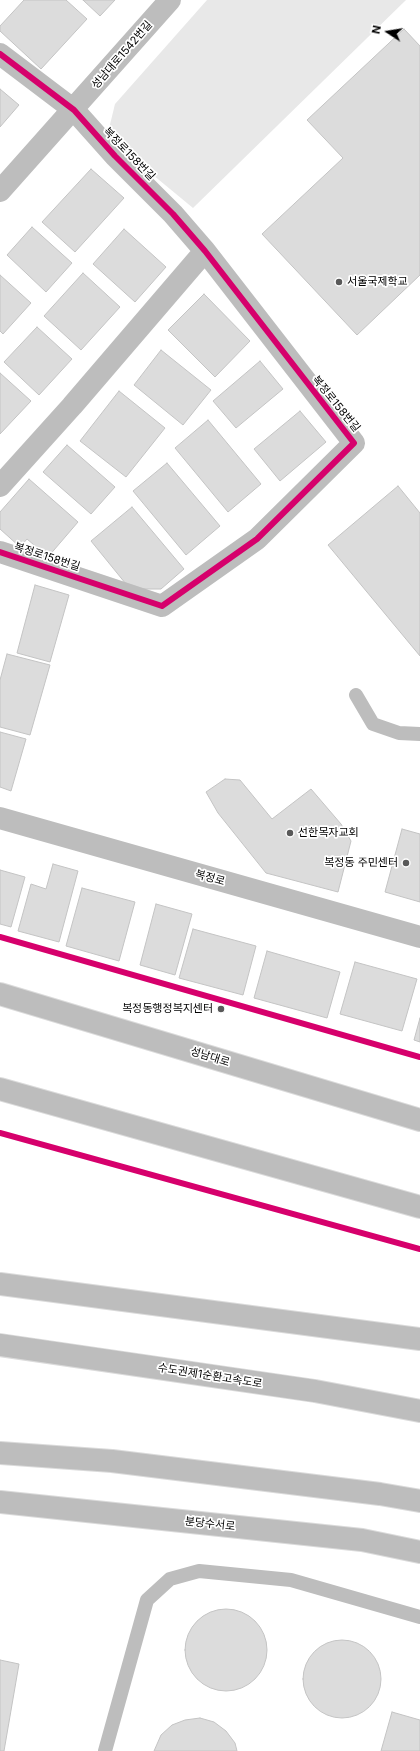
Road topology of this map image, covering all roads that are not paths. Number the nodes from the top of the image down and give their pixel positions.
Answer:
1 (170, 0) edge
2 (0, 54) edge
3 (74, 110) junction
4 (0, 191) edge
5 (205, 251) junction
6 (0, 486) edge
7 (0, 552) edge
8 (356, 695) dead end
9 (420, 734) edge
10 (0, 818) edge
11 (420, 937) edge
12 (0, 994) edge
13 (0, 1089) edge
14 (420, 1120) edge
15 (420, 1207) edge
16 (0, 1284) edge
17 (420, 1339) edge
18 (0, 1345) edge
19 (420, 1411) edge
20 (0, 1453) edge
21 (0, 1502) edge
22 (420, 1502) edge
23 (420, 1552) edge
24 (420, 1617) edge
25 (105, 1751) edge

1 - 3 main road, 성남대로1542번길
2 - 3 main road
3 - 4 main road, 성남대로1542번길
3 - 5 main road, 복정로158번길
5 - 6 main road
5 - 7 main road, 복정로158번길
8 - 9 lane
10 - 11 main road, 복정로
12 - 14 main road, 성남대로
13 - 15 main road
16 - 17 main road
18 - 19 main road, 수도권제1순환고속도로
20 - 22 main road
21 - 23 main road, 분당수서로
24 - 25 lane

